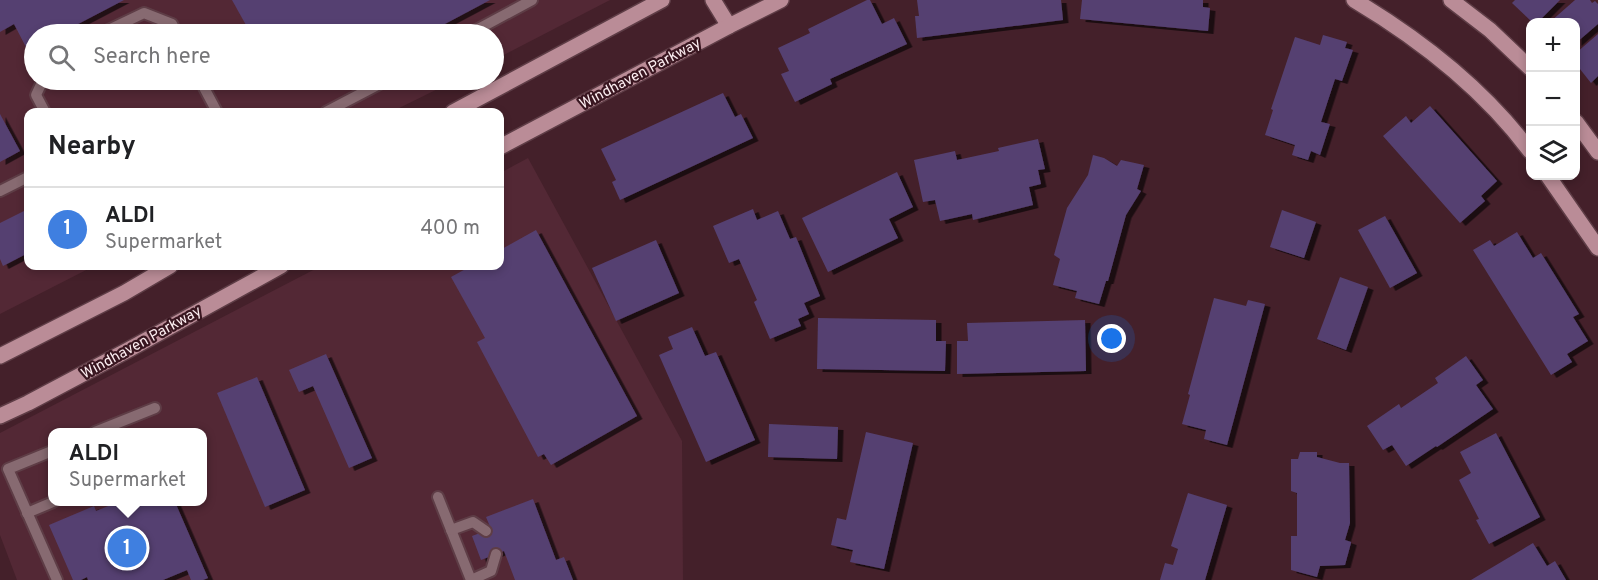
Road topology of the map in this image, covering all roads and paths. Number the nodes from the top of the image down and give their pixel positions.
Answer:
1 (532, 0) edge
2 (662, 0) edge
3 (713, 0) edge
4 (781, 0) edge
5 (1353, 0) edge
6 (1451, 0) edge
7 (121, 24) edge
8 (172, 24) edge
9 (488, 24) edge
10 (729, 26) junction
11 (1526, 64) edge
12 (504, 85) edge
13 (38, 90) edge
14 (205, 90) edge
15 (368, 90) edge
16 (494, 90) edge
17 (43, 108) edge
18 (215, 108) edge
19 (334, 108) edge
20 (460, 108) edge
21 (1578, 126) edge
22 (504, 145) edge
23 (1526, 146) edge
24 (1598, 152) edge
25 (24, 179) edge
26 (1551, 180) edge
27 (0, 191) edge
28 (1598, 248) edge
29 (163, 270) edge
30 (273, 270) edge
31 (0, 356) edge
32 (154, 408) dead end
33 (0, 416) edge
34 (105, 428) edge
35 (48, 453) edge
36 (438, 497) dead end
37 (48, 503) edge
38 (27, 513) junction
39 (451, 530) junction
40 (486, 531) dead end
41 (496, 554) dead end
42 (57, 580) edge
43 (471, 580) edge

1 - 9 lane
2 - 12 main road
3 - 10 main road
4 - 10 main road, Windhaven Parkway
5 - 23 main road
6 - 11 main road
7 - 8 lane
10 - 22 main road, Windhaven Parkway
13 - 17 lane
14 - 18 lane
15 - 19 lane
16 - 20 main road
21 - 24 main road
25 - 27 lane
26 - 28 main road
29 - 31 main road
30 - 33 main road, Windhaven Parkway
32 - 34 lane
35 - 38 lane
36 - 39 lane
37 - 38 lane
38 - 42 lane
39 - 40 lane
39 - 43 lane
41 - 43 lane

